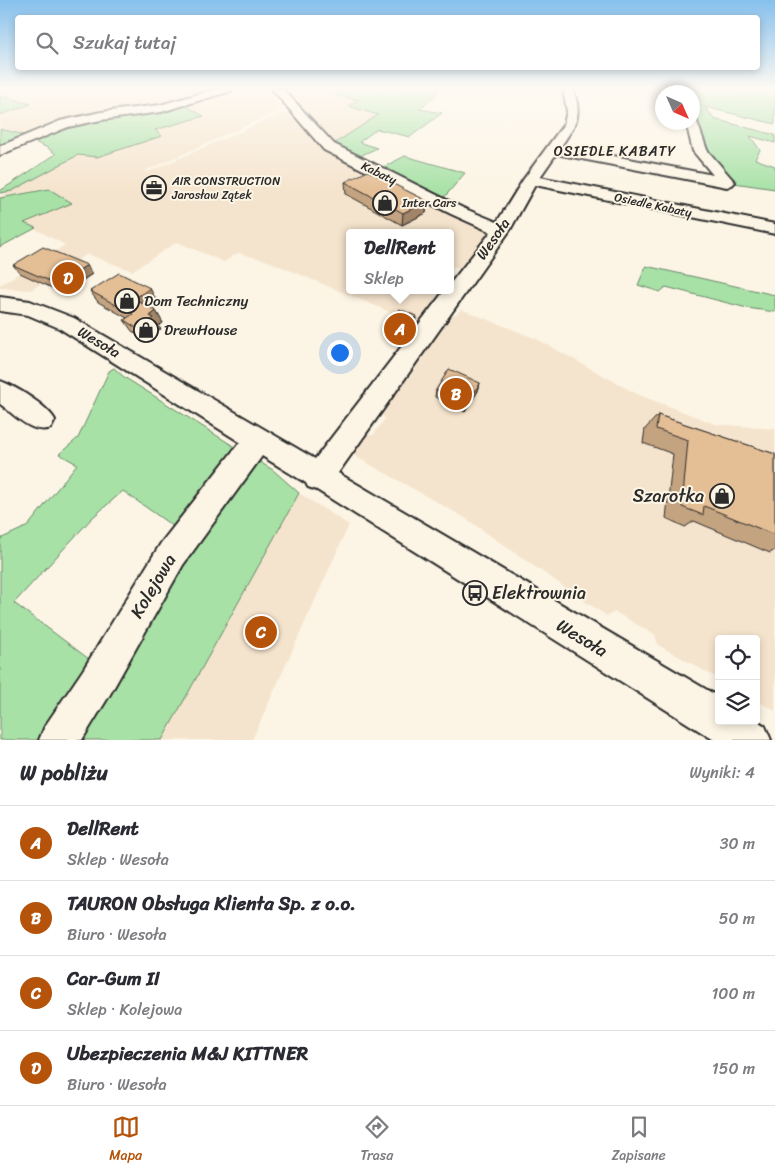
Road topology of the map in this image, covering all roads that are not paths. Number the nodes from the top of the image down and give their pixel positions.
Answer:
1 (66, 124) edge
2 (309, 124) edge
3 (569, 124) edge
4 (694, 130) edge
5 (553, 149) junction
6 (0, 151) edge
7 (531, 180) junction
8 (775, 229) edge
9 (500, 230) junction
10 (454, 292) edge
11 (453, 294) edge
12 (0, 304) edge
13 (0, 392) edge
14 (42, 420) dead end
15 (258, 440) junction
16 (318, 477) junction
17 (715, 719) edge
18 (726, 725) edge
19 (60, 740) edge
20 (751, 740) edge

1 - 6 street
2 - 9 street, Kabaty
3 - 5 street, Wesoła
4 - 5 street
5 - 7 street, Wesoła
7 - 8 street, Osiedle Kabaty
7 - 9 street, Wesoła
9 - 10 street, Wesoła
11 - 16 street, Wesoła
12 - 15 street, Wesoła
13 - 14 street
15 - 16 street, Wesoła
15 - 19 street, Kolejowa
16 - 17 street, Wesoła
18 - 20 street, Wesoła

